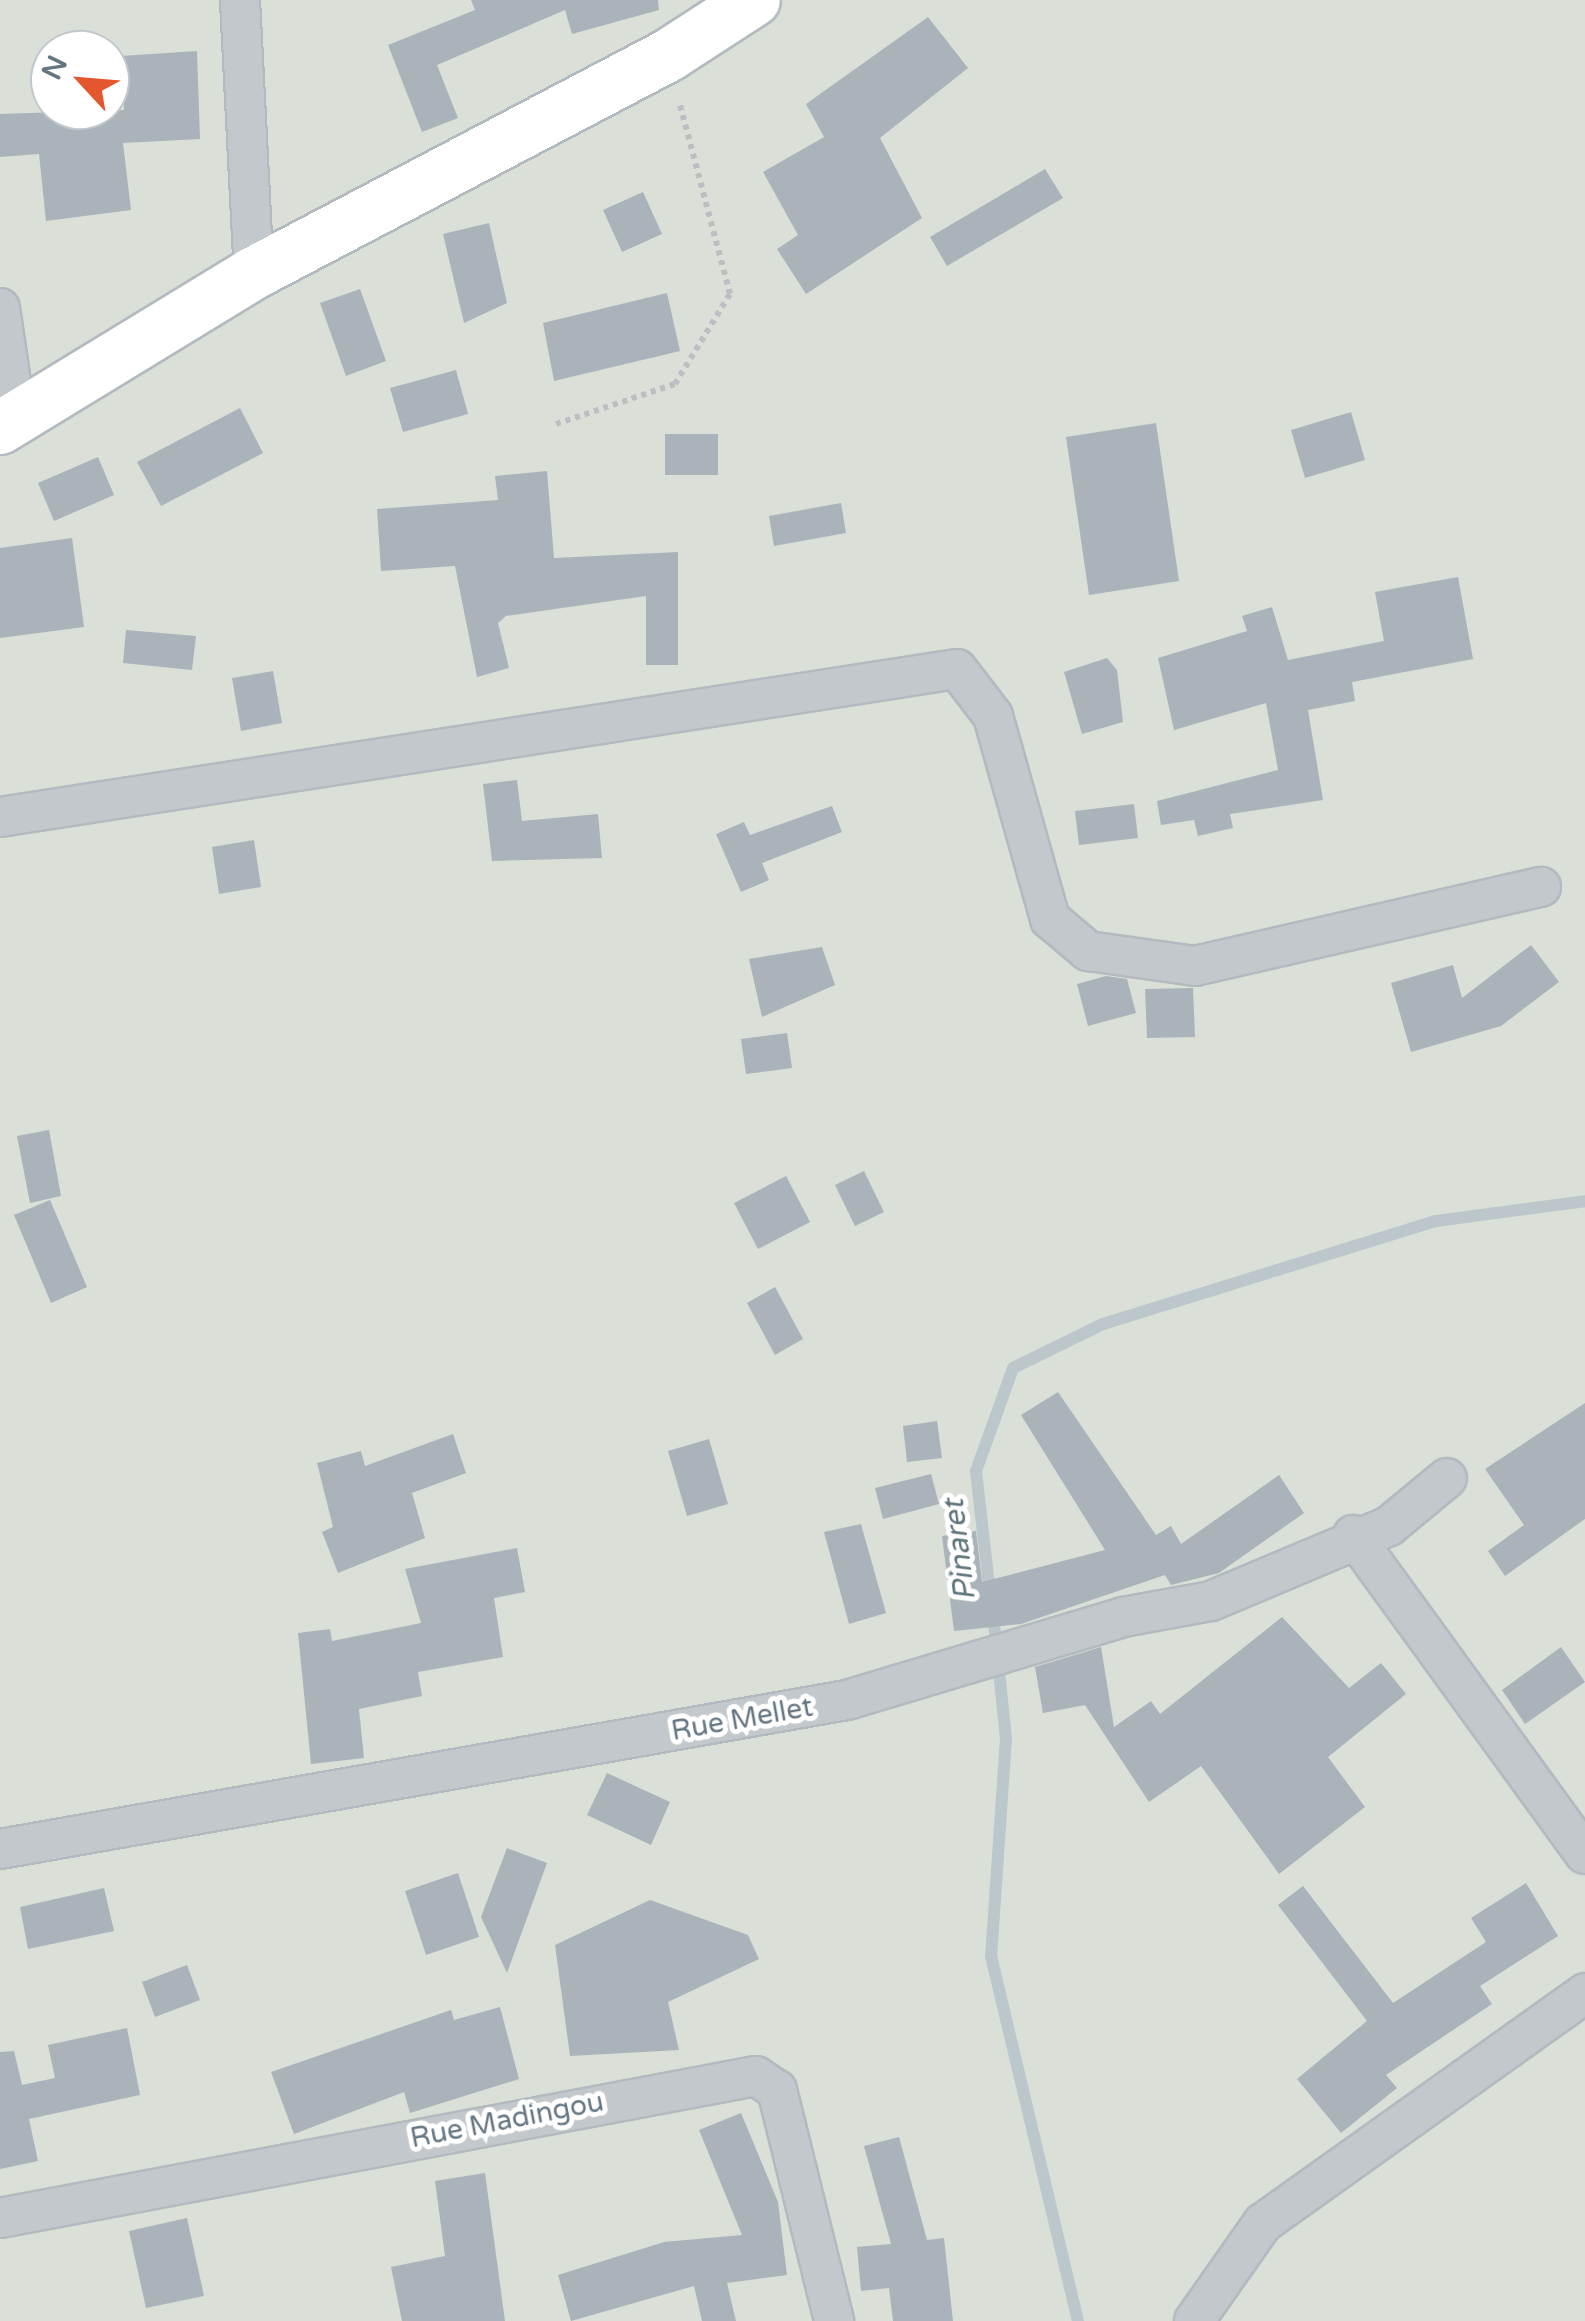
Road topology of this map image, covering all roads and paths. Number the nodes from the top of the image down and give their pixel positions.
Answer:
1 (240, 0) edge
2 (754, 0) edge
3 (669, 55) junction
4 (254, 273) junction
5 (0, 308) edge
6 (8, 423) edge
7 (556, 424) dead end
8 (0, 818) edge
9 (1541, 888) dead end
10 (1446, 1478) dead end
11 (1353, 1536) junction
12 (0, 1850) edge
13 (1585, 1854) edge
14 (1585, 1993) edge
15 (0, 2218) edge
16 (834, 2321) edge
17 (1194, 2321) edge

1 - 4 street
2 - 3 main road
3 - 4 main road
3 - 7 path
4 - 6 main road
5 - 6 street
8 - 9 street
10 - 11 street, Rue Mellet
11 - 12 street, Rue Mellet
11 - 13 street
14 - 17 street
15 - 16 street, Rue Madingou

